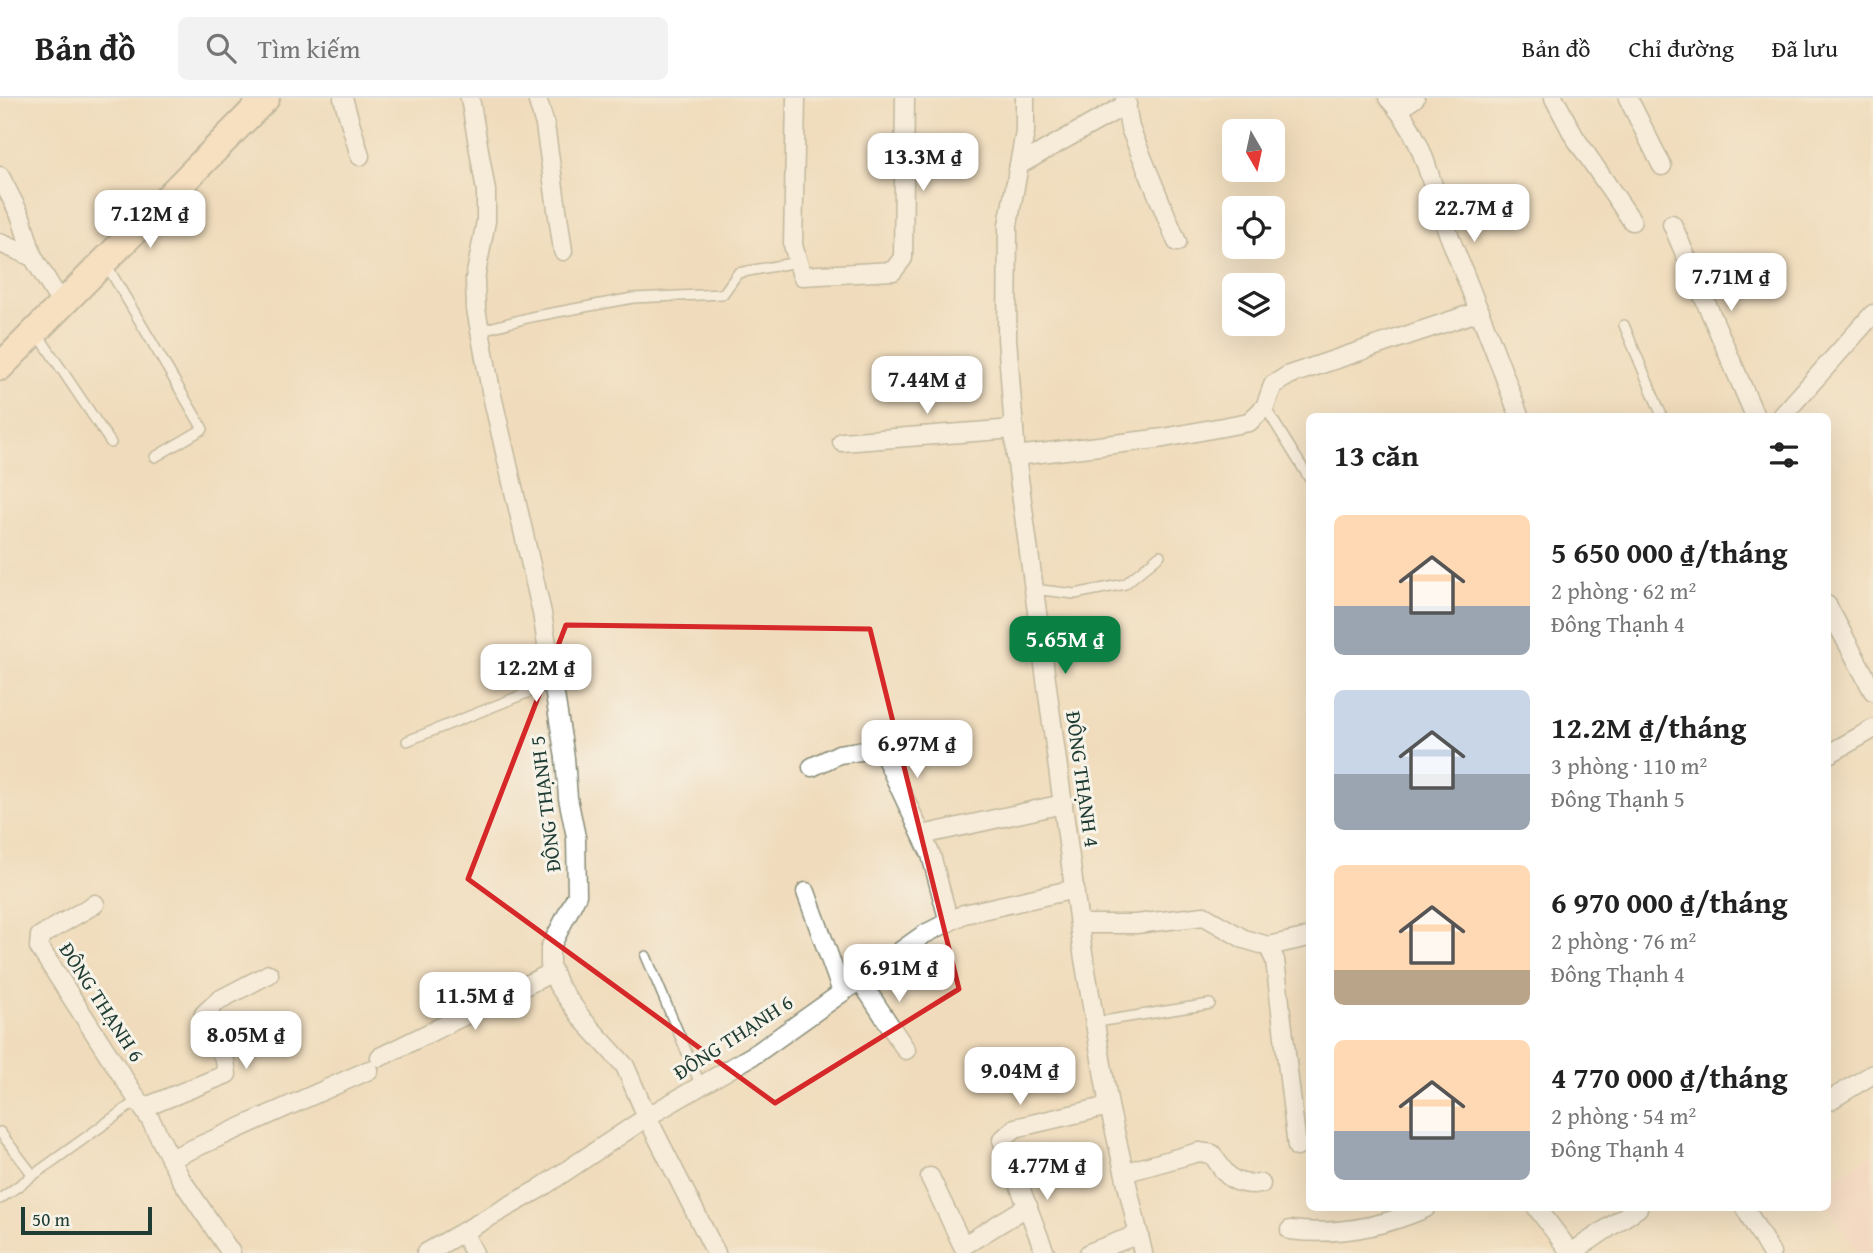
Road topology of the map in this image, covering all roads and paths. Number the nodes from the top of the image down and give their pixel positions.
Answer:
1 (266, 98) edge
2 (344, 98) edge
3 (470, 98) edge
4 (537, 98) edge
5 (796, 98) edge
6 (905, 98) edge
7 (1025, 98) edge
8 (1415, 98) edge
9 (1554, 98) edge
10 (1628, 98) edge
11 (1126, 101) edge
12 (1393, 104) edge
13 (360, 156) dead end
14 (1019, 165) junction
15 (1662, 166) dead end
16 (0, 176) edge
17 (1632, 221) dead end
18 (1672, 225) dead end
19 (1177, 242) dead end
20 (0, 243) edge
21 (563, 251) dead end
22 (33, 257) junction
23 (797, 262) junction
24 (105, 263) junction
25 (62, 305) junction
26 (1480, 311) junction
27 (1873, 314) edge
28 (1624, 325) dead end
29 (482, 330) junction
30 (36, 332) junction
31 (0, 367) edge
32 (1265, 407) junction
33 (1518, 413) edge
34 (1661, 413) edge
35 (1754, 413) edge
36 (1785, 413) edge
37 (1014, 429) junction
38 (842, 442) dead end
39 (111, 443) dead end
40 (1016, 456) junction
41 (155, 457) dead end
42 (1306, 473) edge
43 (1160, 555) dead end
44 (1034, 589) junction
45 (1831, 612) edge
46 (552, 683) junction
47 (1873, 691) edge
48 (1873, 729) edge
49 (407, 741) dead end
50 (1831, 753) edge
51 (812, 767) dead end
52 (1063, 804) junction
53 (922, 835) junction
54 (1075, 889) junction
55 (806, 892) dead end
56 (95, 904) dead end
57 (949, 922) junction
58 (1080, 924) junction
59 (1306, 938) edge
60 (1268, 946) junction
61 (646, 956) dead end
62 (553, 972) junction
63 (269, 974) dead end
64 (860, 980) junction
65 (842, 992) junction
66 (1210, 1004) dead end
67 (1097, 1022) junction
68 (906, 1050) dead end
69 (1873, 1074) edge
70 (701, 1086) junction
71 (1831, 1100) edge
72 (140, 1104) junction
73 (1109, 1106) junction
74 (647, 1117) junction
75 (0, 1132) edge
76 (1297, 1147) dead end
77 (170, 1158) junction
78 (1127, 1172) junction
79 (33, 1175) junction
80 (930, 1177) dead end
81 (1261, 1184) dead end
82 (0, 1199) edge
83 (1028, 1206) junction
84 (1419, 1211) edge
85 (1539, 1211) edge
86 (1634, 1211) edge
87 (1747, 1211) edge
88 (1290, 1230) dead end
89 (463, 1232) junction
90 (1139, 1234) junction
91 (231, 1253) edge
92 (426, 1253) edge
93 (474, 1253) edge
94 (716, 1253) edge
95 (1045, 1253) edge
96 (1089, 1253) edge
97 (1143, 1253) edge
98 (1571, 1253) edge
99 (1771, 1253) edge

1 - 24 main road
2 - 13 street
3 - 29 street, ĐÔNG THẠNH 5
4 - 21 street
5 - 23 street
6 - 23 street
7 - 14 street, ĐÔNG THẠNH 4
8 - 12 street
9 - 17 street
10 - 15 street
11 - 14 street
11 - 19 street
12 - 26 street
14 - 37 street, ĐÔNG THẠNH 4
16 - 22 street
18 - 35 street
20 - 22 street
22 - 25 street
23 - 29 lane
24 - 25 main road
24 - 41 lane
25 - 30 main road
26 - 32 street
26 - 33 street
27 - 36 street
28 - 34 lane
29 - 46 street, ĐÔNG THẠNH 5
30 - 31 main road
30 - 39 lane
32 - 40 street
32 - 42 lane
37 - 38 street
37 - 40 street, ĐÔNG THẠNH 4
40 - 44 street, ĐÔNG THẠNH 4
43 - 44 lane
44 - 52 street, ĐÔNG THẠNH 4
45 - 47 street
46 - 49 lane
46 - 62 street, ĐÔNG THẠNH 5
48 - 50 street
51 - 53 street
52 - 53 street
52 - 54 street, ĐÔNG THẠNH 4
53 - 57 street
54 - 57 street, ĐÔNG THẠNH 6
54 - 58 street, ĐÔNG THẠNH 4
55 - 65 street
56 - 72 street, ĐÔNG THẠNH 6
57 - 64 street, ĐÔNG THẠNH 6
58 - 60 street
58 - 67 street, ĐÔNG THẠNH 4
59 - 60 street
60 - 76 street
61 - 70 lane
62 - 74 street
62 - 77 street
63 - 72 street
64 - 65 street, ĐÔNG THẠNH 6
64 - 68 street
65 - 70 street, ĐÔNG THẠNH 6
66 - 67 lane
67 - 73 street, ĐÔNG THẠNH 4
69 - 71 street
70 - 74 street, ĐÔNG THẠNH 6
72 - 77 street, ĐÔNG THẠNH 6
72 - 79 lane
73 - 78 street, ĐÔNG THẠNH 4
73 - 83 street
74 - 89 street, ĐÔNG THẠNH 6
74 - 94 street
75 - 79 lane
77 - 91 street, ĐÔNG THẠNH 6
78 - 81 street
78 - 90 street, ĐÔNG THẠNH 4
79 - 82 lane
80 - 83 street
83 - 95 street
84 - 88 street
85 - 98 street
86 - 98 street
87 - 99 street
89 - 92 street, ĐÔNG THẠNH 6
89 - 93 street
90 - 96 street
90 - 97 street, ĐÔNG THẠNH 4

